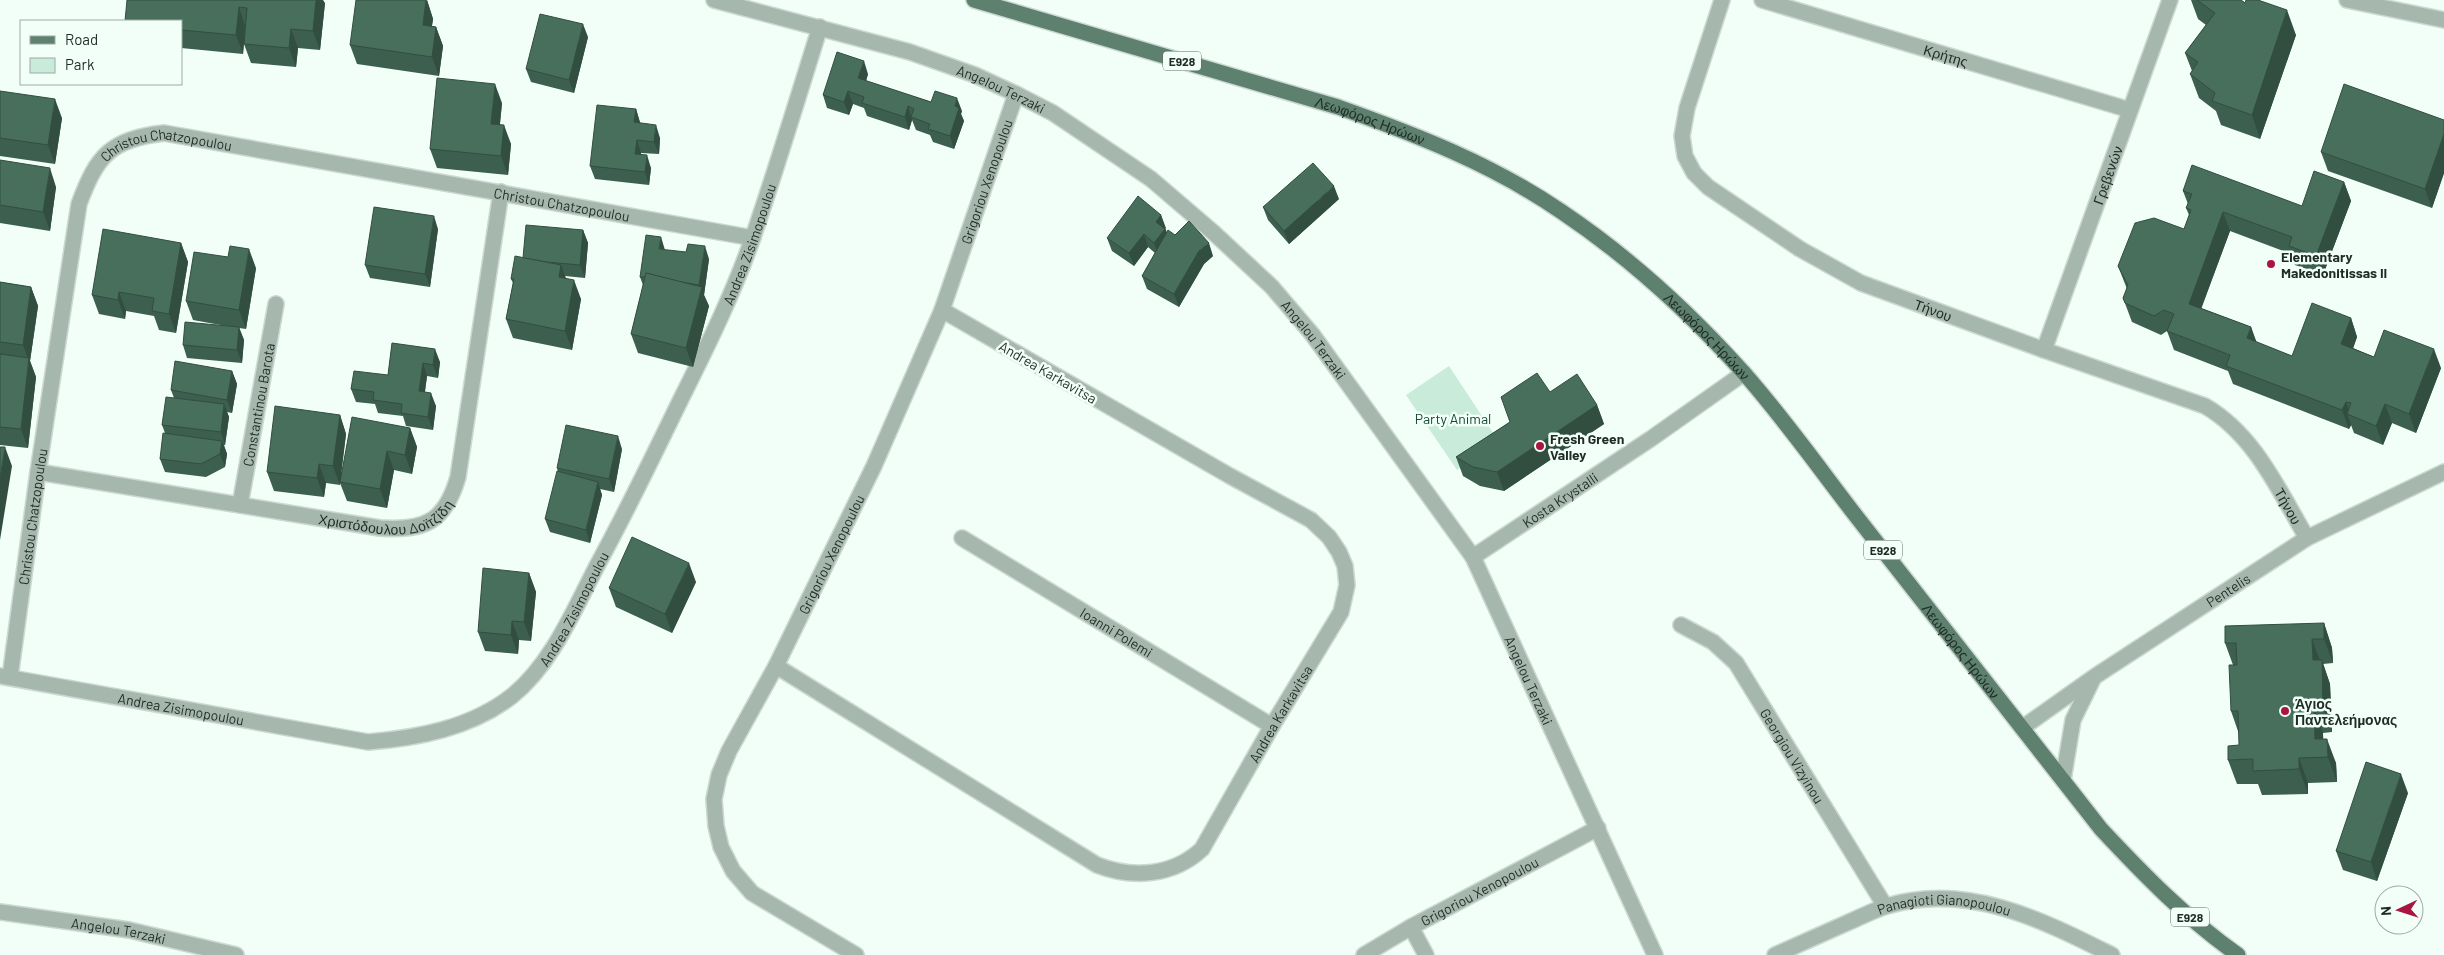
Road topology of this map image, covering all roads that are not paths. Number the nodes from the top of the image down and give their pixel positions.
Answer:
1 (714, 0) edge
2 (974, 0) edge
3 (1722, 0) edge
4 (1762, 0) edge
5 (2170, 0) edge
6 (2357, 2) edge
7 (2444, 20) edge
8 (820, 27) junction
9 (1016, 94) junction
10 (2130, 110) junction
11 (501, 192) junction
12 (752, 238) junction
13 (276, 304) dead end
14 (942, 310) junction
15 (2044, 350) junction
16 (1744, 373) junction
17 (38, 472) junction
18 (2444, 472) edge
19 (240, 505) junction
20 (962, 538) dead end
21 (2307, 538) junction
22 (1473, 557) junction
23 (1680, 625) dead end
24 (776, 666) junction
25 (5, 677) edge
26 (2094, 677) junction
27 (1272, 726) junction
28 (2022, 728) junction
29 (2063, 780) junction
30 (1598, 828) junction
31 (1885, 906) junction
32 (0, 912) edge
33 (1411, 927) junction
34 (236, 955) edge
35 (856, 955) edge
36 (1364, 955) edge
37 (1426, 955) edge
38 (1655, 955) edge
39 (1776, 955) edge
40 (2112, 955) edge
41 (2238, 955) edge

1 - 8 street, Angelou Terzaki
2 - 16 main road, Λεωφόρος Ηρώων / E928
3 - 15 street, Τήνου
4 - 10 street, Κρήτης
5 - 10 street, Γρεβενών
6 - 7 street
8 - 9 street, Angelou Terzaki
8 - 12 street, Andrea Zisimopoulou
9 - 14 street, Grigoriou Xenopoulou
9 - 22 street, Angelou Terzaki
10 - 15 street, Γρεβενών
11 - 12 street, Christou Chatzopoulou
11 - 17 street, Christou Chatzopoulou
11 - 19 street, Χριστόδουλου Δοϊτζίδη
12 - 25 street, Andrea Zisimopoulou
13 - 19 street, Constantinou Barota
14 - 24 street, Grigoriou Xenopoulou
14 - 27 street, Andrea Karkavitsa
15 - 21 street, Τήνου
16 - 22 street, Kosta Krystalli
16 - 28 main road, Λεωφόρος Ηρώων / E928
17 - 19 street, Χριστόδουλου Δοϊτζίδη
17 - 25 street, Christou Chatzopoulou
18 - 21 street, Pentelis
20 - 27 street, Ioanni Polemi
21 - 26 street, Pentelis
22 - 30 street, Angelou Terzaki
23 - 31 street, Georgiou Vizyinou
24 - 27 street, Andrea Karkavitsa
24 - 35 street, Grigoriou Xenopoulou
26 - 28 street, Pentelis
26 - 29 street
28 - 29 main road, Λεωφόρος Ηρώων / E928
29 - 41 main road, Λεωφόρος Ηρώων / E928
30 - 33 street, Grigoriou Xenopoulou
30 - 38 street, Angelou Terzaki
31 - 39 street, Panagioti Gianopoulou
31 - 40 street, Panagioti Gianopoulou
32 - 34 street, Angelou Terzaki
33 - 36 street, Grigoriou Xenopoulou
33 - 37 street

